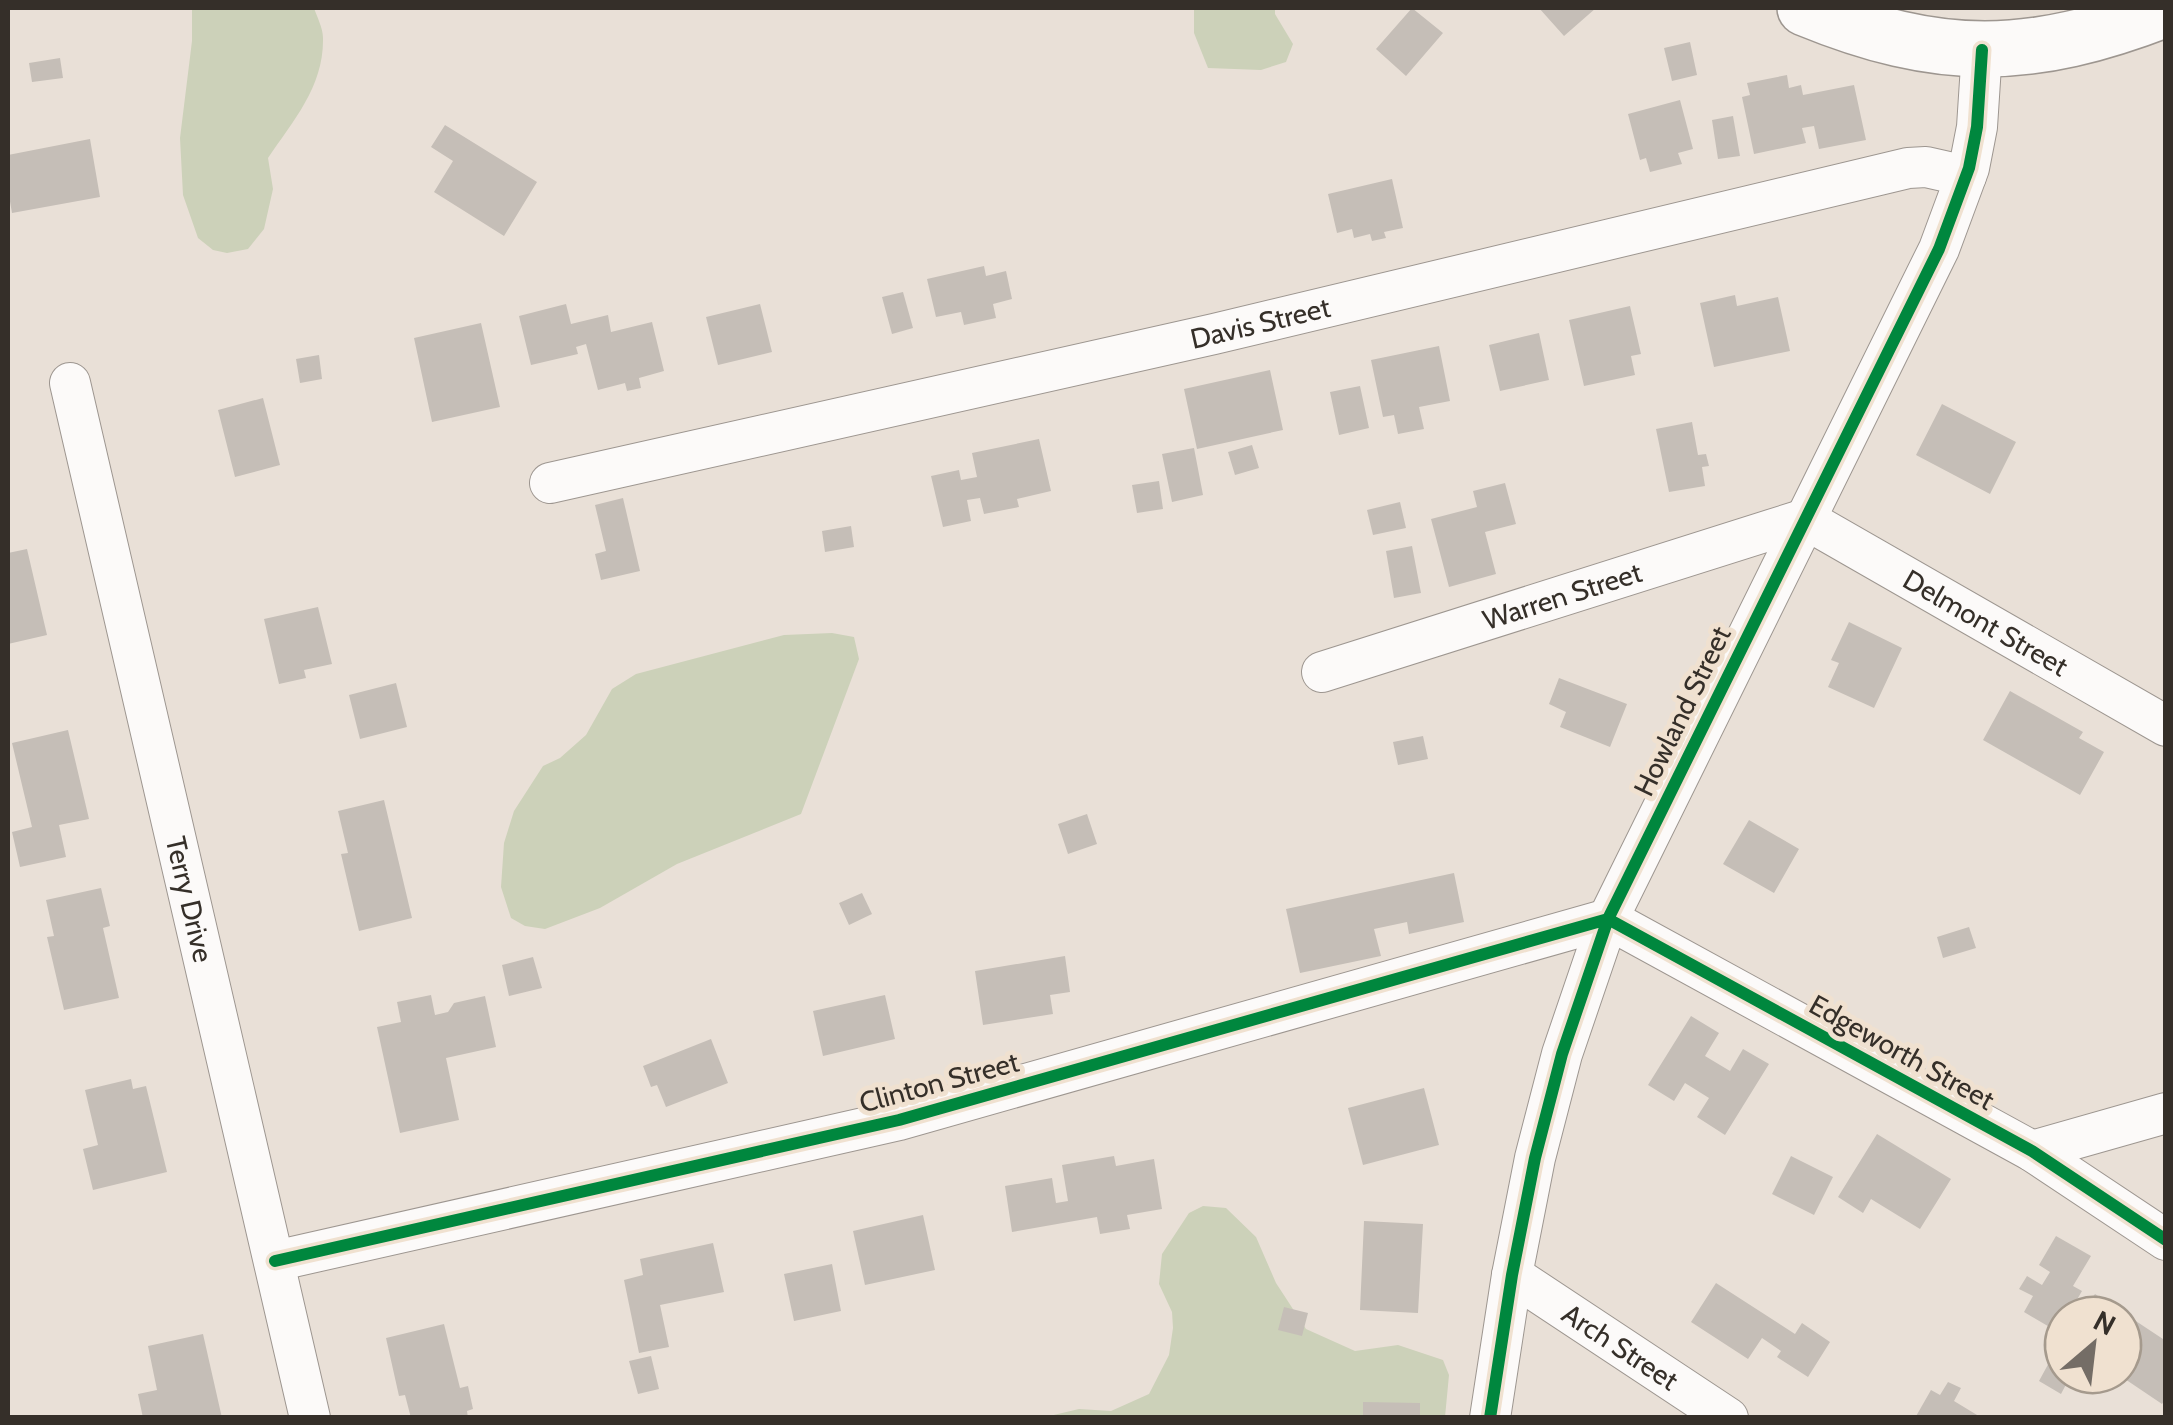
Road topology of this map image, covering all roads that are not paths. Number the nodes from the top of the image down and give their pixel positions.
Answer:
1 (1805, 8) edge
2 (2166, 9) edge
3 (1982, 50) junction
4 (1966, 176) junction
5 (70, 383) dead end
6 (550, 484) dead end
7 (1805, 519) junction
8 (1322, 672) dead end
9 (2166, 726) edge
10 (1608, 920) junction
11 (2166, 1113) edge
12 (2032, 1152) junction
13 (2166, 1240) edge
14 (276, 1261) junction
15 (1512, 1275) junction
16 (310, 1418) edge
17 (1490, 1418) edge
18 (1728, 1418) edge

1 - 3 main road
2 - 3 main road
3 - 4 street, Howland Street
4 - 6 street, Davis Street
4 - 7 street, Howland Street
5 - 14 street, Terry Drive
7 - 8 street, Warren Street
7 - 9 street, Delmont Street
7 - 10 street, Howland Street
10 - 12 street, Edgeworth Street
10 - 14 street, Clinton Street
10 - 15 street, Howland Street
11 - 12 street
12 - 13 street, Edgeworth Street
14 - 16 street, Terry Drive
15 - 17 street, Howland Street
15 - 18 street, Arch Street

